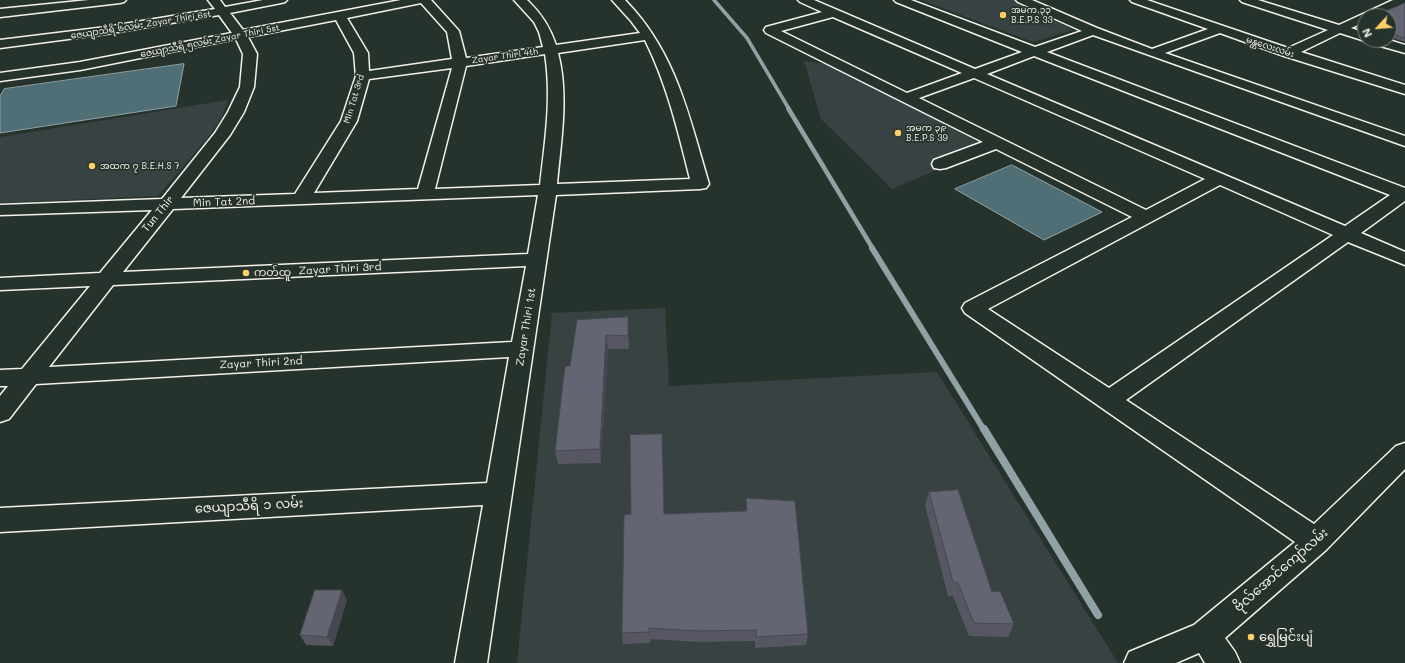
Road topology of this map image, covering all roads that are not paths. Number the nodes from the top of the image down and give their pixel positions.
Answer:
1 (120, 0) edge
2 (281, 0) edge
3 (419, 0) edge
4 (425, 0) edge
5 (520, 0) edge
6 (618, 0) edge
7 (804, 0) edge
8 (900, 0) edge
9 (1022, 0) edge
10 (1136, 0) edge
11 (1246, 0) edge
12 (1402, 0) edge
13 (218, 6) edge
14 (1385, 8) edge
15 (18, 11) junction
16 (0, 13) edge
17 (833, 13) junction
18 (340, 16) junction
19 (1357, 22) edge
20 (0, 24) edge
21 (1218, 30) junction
22 (1339, 30) junction
23 (1093, 32) junction
24 (1357, 35) edge
25 (241, 36) junction
26 (648, 36) junction
27 (0, 44) edge
28 (550, 50) junction
29 (1036, 52) junction
30 (1152, 53) junction
31 (1289, 53) junction
32 (460, 62) junction
33 (975, 74) junction
34 (363, 76) junction
35 (0, 77) edge
36 (1405, 90) edge
37 (906, 98) junction
38 (1405, 141) edge
39 (996, 143) junction
40 (940, 164) dead end
41 (1219, 179) junction
42 (548, 190) junction
43 (425, 194) junction
44 (1404, 194) edge
45 (301, 199) junction
46 (167, 204) junction
47 (0, 210) edge
48 (1146, 217) junction
49 (1346, 234) junction
50 (1405, 259) edge
51 (537, 260) junction
52 (106, 279) junction
53 (0, 284) edge
54 (522, 349) junction
55 (30, 376) junction
56 (0, 378) edge
57 (1109, 400) junction
58 (0, 413) edge
59 (1405, 453) edge
60 (499, 493) junction
61 (0, 520) edge
62 (1316, 541) junction
63 (1205, 635) junction
64 (470, 663) edge
65 (1140, 663) edge
66 (1224, 663) edge

1 - 15 street
2 - 13 street, ဇေယျာသီရိ ၆လမ်း Zayar Thiri 6st
3 - 18 street, ဇေယျာသီရိ ၅လမ်း Zayar Thiri 5st
4 - 32 street
5 - 28 street, Zayar Thiri 1st
6 - 26 street
7 - 17 street
8 - 29 street
9 - 23 street
10 - 21 street, မန္တလေးလမ်း
11 - 22 street
12 - 14 street
13 - 25 street, Tun Thir
13 - 27 street, ဇေယျာသီရိ ၆လမ်း Zayar Thiri 6st
15 - 16 street
15 - 20 street
17 - 33 street
17 - 37 street
18 - 25 street, ဇေယျာသီရိ ၅လမ်း Zayar Thiri 5st
18 - 34 street, Min Tat 3rd
19 - 22 street
21 - 30 street
21 - 31 street, မန္တလေးလမ်း
22 - 24 street
22 - 31 street
23 - 29 street
23 - 30 street
25 - 35 street, ဇေယျာသီရိ ၅လမ်း Zayar Thiri 5st
25 - 46 street, Tun Thir
26 - 28 street, Zayar Thiri 4th
26 - 42 street, Min Tat 2nd
28 - 32 street, Zayar Thiri 4th
28 - 42 street, Zayar Thiri 1st
29 - 33 street
29 - 44 street
30 - 38 street
31 - 36 street, မန္တလေးလမ်း
32 - 34 street, Zayar Thiri 4th
32 - 43 street
33 - 37 street
33 - 41 street
34 - 45 street, Min Tat 3rd
37 - 39 street
39 - 40 street
39 - 48 street
41 - 48 street
41 - 49 street
42 - 43 street, Min Tat 2nd
42 - 51 street, Zayar Thiri 1st
43 - 45 street, Min Tat 2nd
44 - 49 street
45 - 46 street, Min Tat 2nd
46 - 47 street, Min Tat 2nd
46 - 52 street, Tun Thir
48 - 57 street
49 - 50 street
49 - 57 street
51 - 52 street, Zayar Thiri 3rd
51 - 54 street, Zayar Thiri 1st
52 - 53 street, Zayar Thiri 3rd
52 - 55 street, Tun Thir
54 - 55 street, Zayar Thiri 2nd
54 - 60 street, Zayar Thiri 1st
55 - 56 street, Zayar Thiri 2nd
55 - 58 street, Tun Thir
57 - 62 street
59 - 62 street, ဗိုလ်အောင်ကျော်လမ်း
60 - 61 street, ဇေယျာသီရိ ၁ လမ်း
60 - 64 street, Zayar Thiri 1st
62 - 63 street, ဗိုလ်အောင်ကျော်လမ်း
63 - 65 street, ဗိုလ်အောင်ကျော်လမ်း
63 - 66 street

